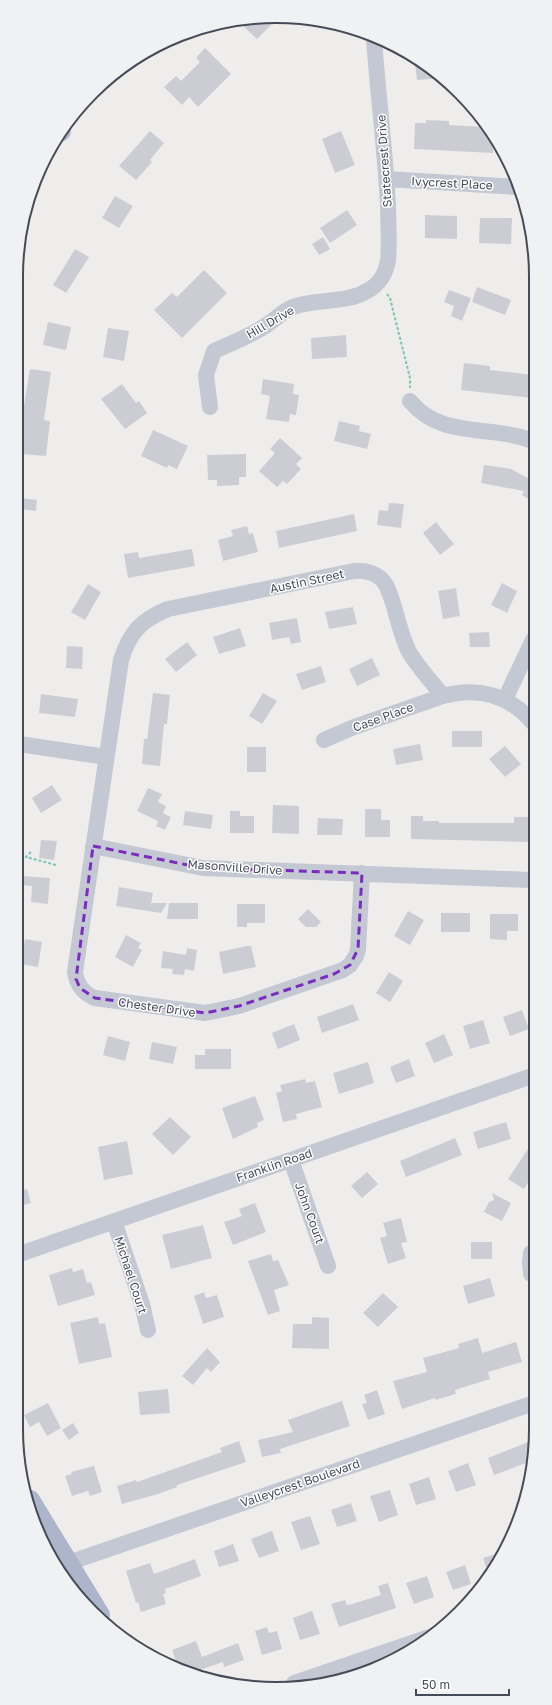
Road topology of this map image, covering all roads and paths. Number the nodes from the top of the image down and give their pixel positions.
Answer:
1 (374, 43) edge
2 (387, 179) junction
3 (513, 187) edge
4 (380, 281) junction
5 (410, 401) joint
6 (210, 406) dead end
7 (529, 440) edge
8 (529, 648) edge
9 (442, 696) junction
10 (505, 699) junction
11 (529, 719) edge
12 (324, 740) dead end
13 (23, 745) edge
14 (106, 757) junction
15 (93, 846) junction
16 (31, 852) dead end
17 (56, 865) dead end
18 (362, 874) junction
19 (529, 880) edge
20 (529, 1077) edge
21 (291, 1160) junction
22 (114, 1221) junction
23 (23, 1253) edge
24 (328, 1266) dead end
25 (148, 1330) dead end
26 (529, 1405) edge
27 (36, 1510) edge
28 (68, 1563) junction
29 (93, 1604) edge
30 (409, 1644) edge
31 (301, 1680) edge

1 - 2 street, Statecrest Drive
2 - 3 street, Ivycrest Place
2 - 4 street, Statecrest Drive
4 - 5 path
4 - 6 street, Hill Drive
5 - 7 street
8 - 10 street
9 - 10 street
9 - 12 street, Case Place
9 - 14 street, Austin Street
10 - 11 street
13 - 14 street
14 - 15 street
15 - 18 street, Masonville Drive
15 - 18 street, Chester Drive
16 - 17 path
18 - 19 street, Masonville Drive
20 - 21 street, Franklin Road
21 - 22 street, Franklin Road
21 - 24 street, John Court
22 - 23 street, Franklin Road
22 - 25 street, Michael Court
26 - 28 street, Valleycrest Boulevard
27 - 28 main road
28 - 29 main road
30 - 31 street

